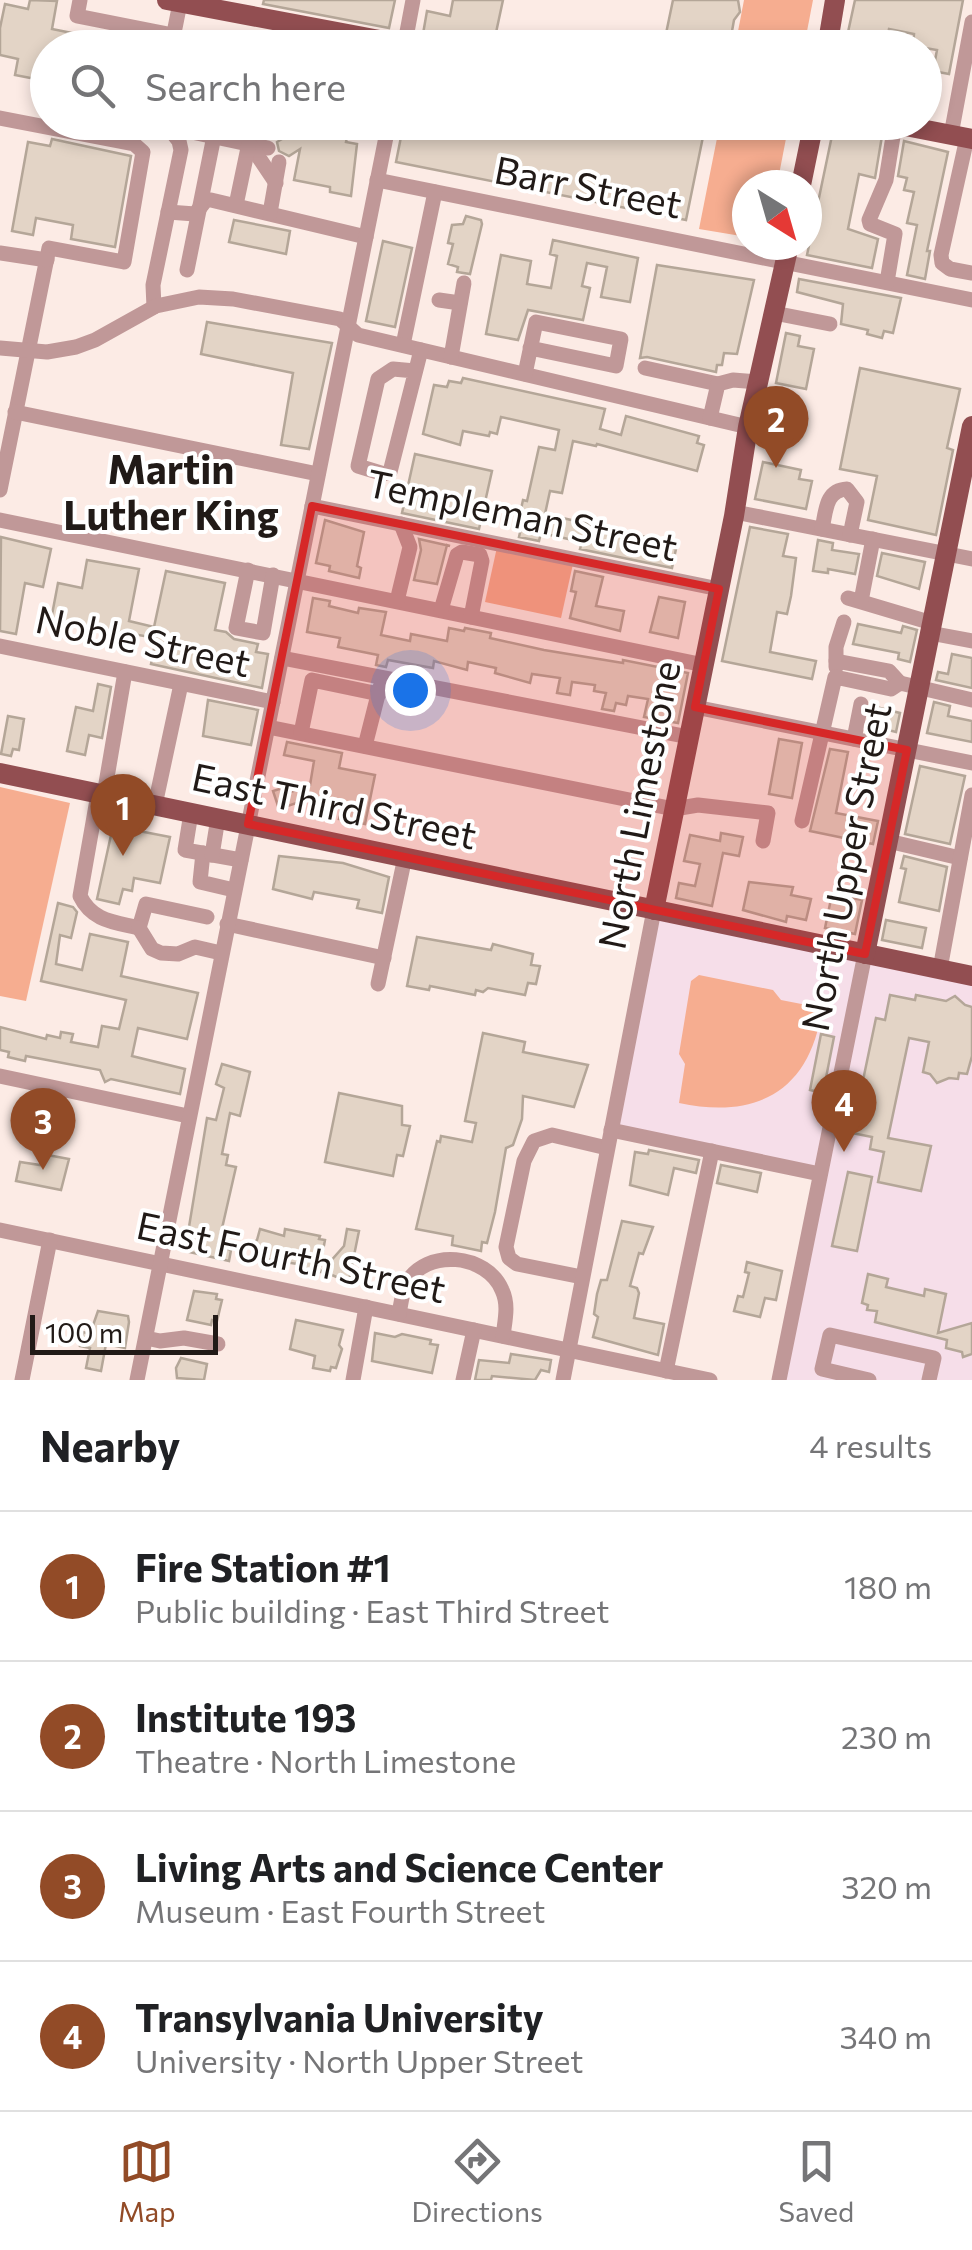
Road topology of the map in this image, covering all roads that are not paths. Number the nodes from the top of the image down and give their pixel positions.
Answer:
1 (80, 0) edge
2 (413, 0) edge
3 (835, 0) edge
4 (173, 1) edge
5 (236, 7) edge
6 (972, 22) edge
7 (130, 30) edge
8 (172, 30) edge
9 (339, 30) edge
10 (411, 30) edge
11 (830, 30) edge
12 (0, 118) edge
13 (30, 124) edge
14 (113, 140) edge
15 (177, 140) edge
16 (213, 140) edge
17 (234, 140) edge
18 (385, 140) edge
19 (810, 140) edge
20 (889, 140) edge
21 (963, 141) edge
22 (249, 143) junction
23 (268, 148) dead end
24 (280, 162) dead end
25 (804, 170) edge
26 (377, 180) junction
27 (276, 183) junction
28 (435, 192) junction
29 (236, 205) junction
30 (198, 210) junction
31 (168, 212) junction
32 (270, 213) junction
33 (366, 237) junction
34 (732, 243) edge
35 (0, 252) edge
36 (48, 254) junction
37 (785, 260) edge
38 (811, 260) edge
39 (187, 270) dead end
40 (972, 273) edge
41 (887, 282) junction
42 (464, 284) dead end
43 (439, 300) dead end
44 (972, 300) edge
45 (460, 303) junction
46 (154, 307) junction
47 (774, 313) junction
48 (830, 324) dead end
49 (348, 327) junction
50 (403, 345) junction
51 (0, 348) edge
52 (530, 348) junction
53 (421, 350) junction
54 (26, 352) junction
55 (451, 357) junction
56 (644, 368) dead end
57 (415, 371) junction
58 (525, 374) junction
59 (758, 382) junction
60 (718, 384) junction
61 (15, 412) junction
62 (710, 418) junction
63 (972, 426) edge
64 (748, 428) junction
65 (318, 474) junction
66 (0, 490) edge
67 (312, 506) junction
68 (735, 512) junction
69 (0, 520) edge
70 (401, 524) junction
71 (822, 529) junction
72 (850, 534) junction
73 (873, 539) junction
74 (946, 554) junction
75 (972, 559) edge
76 (248, 570) junction
77 (273, 575) junction
78 (297, 580) junction
79 (719, 589) junction
80 (398, 601) junction
81 (441, 610) junction
82 (471, 616) junction
83 (844, 622) dead end
84 (931, 628) junction
85 (263, 633) junction
86 (972, 641) edge
87 (0, 646) edge
88 (283, 652) junction
89 (704, 665) junction
90 (836, 669) junction
91 (125, 672) junction
92 (383, 678) junction
93 (181, 684) junction
94 (910, 685) junction
95 (378, 694) junction
96 (972, 700) edge
97 (273, 702) junction
98 (862, 704) dead end
99 (695, 707) junction
100 (268, 727) junction
101 (821, 732) junction
102 (301, 734) junction
103 (689, 736) junction
104 (854, 739) junction
105 (365, 746) junction
106 (906, 750) junction
107 (972, 763) edge
108 (0, 774) edge
109 (972, 794) edge
110 (101, 795) junction
111 (155, 806) junction
112 (674, 810) junction
113 (802, 821) dead end
114 (190, 822) junction
115 (216, 827) junction
116 (247, 831) junction
117 (762, 841) dead end
118 (888, 841) junction
119 (220, 856) junction
120 (404, 857) junction
121 (960, 858) junction
122 (227, 889) junction
123 (654, 910) junction
124 (207, 917) dead end
125 (227, 924) junction
126 (139, 928) junction
127 (221, 953) junction
128 (865, 954) junction
129 (384, 958) junction
130 (940, 969) junction
131 (972, 976) edge
132 (378, 984) dead end
133 (0, 1076) edge
134 (188, 1116) junction
135 (611, 1130) junction
136 (607, 1148) junction
137 (712, 1151) junction
138 (820, 1174) junction
139 (0, 1230) edge
140 (50, 1240) junction
141 (160, 1264) junction
142 (582, 1278) junction
143 (366, 1307) junction
144 (399, 1314) junction
145 (474, 1330) junction
146 (503, 1336) junction
147 (146, 1338) junction
148 (218, 1344) dead end
149 (569, 1351) junction
150 (666, 1371) junction
151 (691, 1378) edge
152 (22, 1380) edge
153 (137, 1380) edge
154 (352, 1380) edge
155 (463, 1380) edge
156 (563, 1380) edge
157 (710, 1380) edge
158 (779, 1380) edge
159 (869, 1380) edge
160 (929, 1380) edge

1 - 7 street
2 - 10 street
3 - 11 main road
4 - 5 main road
4 - 8 street
5 - 9 main road
6 - 21 street
12 - 13 street
14 - 36 street
15 - 31 street
16 - 30 street
17 - 22 street
18 - 26 street
19 - 25 main road
20 - 41 street
21 - 40 street
22 - 23 street
22 - 27 street
22 - 29 street
24 - 27 street
26 - 28 street, Barr Street
26 - 33 street
27 - 32 street
28 - 34 street, Barr Street
28 - 50 street
29 - 30 street
29 - 32 street
30 - 31 street
30 - 39 street
31 - 46 street
32 - 33 street
33 - 49 street
35 - 36 street
36 - 54 street
37 - 47 main road, North Limestone
38 - 41 street, Barr Street
41 - 44 street, Barr Street
42 - 45 street
43 - 45 street
45 - 55 street
46 - 49 street
46 - 54 street
47 - 48 street
47 - 59 main road, North Limestone
49 - 50 street
49 - 65 street
50 - 53 street
51 - 54 street
52 - 52 street
52 - 58 street
53 - 55 street
53 - 57 street
54 - 61 street
55 - 58 street
56 - 60 street
57 - 57 street
58 - 62 street
59 - 60 street
59 - 64 main road, North Limestone
60 - 62 street
61 - 65 street
61 - 66 street
62 - 64 street
63 - 74 main road, North Upper Street
64 - 68 main road, North Limestone
65 - 67 street
67 - 70 street, Templeman Street
67 - 78 street
68 - 71 street
68 - 79 main road, North Limestone
69 - 76 street
70 - 79 street, Templeman Street
70 - 80 street
71 - 72 street
71 - 72 street
72 - 73 street
73 - 74 street
73 - 84 street
74 - 75 street
74 - 84 main road, North Upper Street
76 - 77 street
76 - 85 street
77 - 78 street
77 - 85 street
78 - 80 street
78 - 88 street
79 - 89 main road, North Limestone
80 - 81 street
81 - 82 street
81 - 82 street
82 - 89 street
83 - 90 street
84 - 86 street
84 - 94 main road, North Upper Street
85 - 88 street
87 - 91 street, Noble Street
88 - 92 street, Noble Street
88 - 97 street
89 - 99 main road, North Limestone
90 - 94 street
90 - 101 street
91 - 93 street, Noble Street
91 - 110 street
92 - 95 street
92 - 103 street, Noble Street
93 - 97 street, Noble Street
93 - 111 street
94 - 96 street
94 - 106 main road, North Upper Street
95 - 102 street
95 - 105 street
97 - 100 street
98 - 104 street
99 - 101 street
99 - 103 main road, North Limestone
100 - 102 street
100 - 116 street
101 - 104 street
101 - 113 street
102 - 105 street
103 - 112 main road, North Limestone
104 - 106 street
105 - 112 street
106 - 107 street
106 - 118 main road, North Upper Street
108 - 110 main road, East Third Street
109 - 121 street
110 - 111 main road, East Third Street
110 - 126 street
111 - 114 main road, East Third Street
112 - 117 street
112 - 123 main road, North Limestone
114 - 115 main road, East Third Street
114 - 119 street
115 - 116 main road, East Third Street
115 - 119 street
116 - 119 street
116 - 120 main road, East Third Street
118 - 121 street
118 - 128 main road, North Upper Street
119 - 122 street
119 - 122 street
120 - 123 main road, East Third Street
120 - 129 street
121 - 130 street
122 - 125 street
123 - 128 main road, East Third Street
123 - 135 street, North Limestone
124 - 126 street
125 - 127 street
125 - 129 street
126 - 127 street
127 - 134 street
128 - 130 main road, East Third Street
128 - 138 street, North Upper Street
129 - 132 street
130 - 131 main road, East Third Street
133 - 134 street
134 - 141 street
135 - 136 street, North Limestone
135 - 137 street
136 - 142 street, North Limestone
136 - 142 street
137 - 138 street
137 - 150 street
138 - 158 street, North Upper Street
139 - 140 street, East Fourth Street
140 - 141 street, East Fourth Street
140 - 152 street
141 - 143 street, East Fourth Street
141 - 147 street
142 - 149 street, North Limestone
143 - 144 street, East Fourth Street
143 - 154 street
144 - 145 street, East Fourth Street
144 - 146 street
145 - 146 street, East Fourth Street
145 - 155 street
146 - 149 street, East Fourth Street
147 - 148 street
147 - 153 street
149 - 150 street, East Fourth Street
149 - 156 street, North Limestone
150 - 151 street, East Fourth Street
151 - 157 street, East Fourth Street
159 - 160 street

